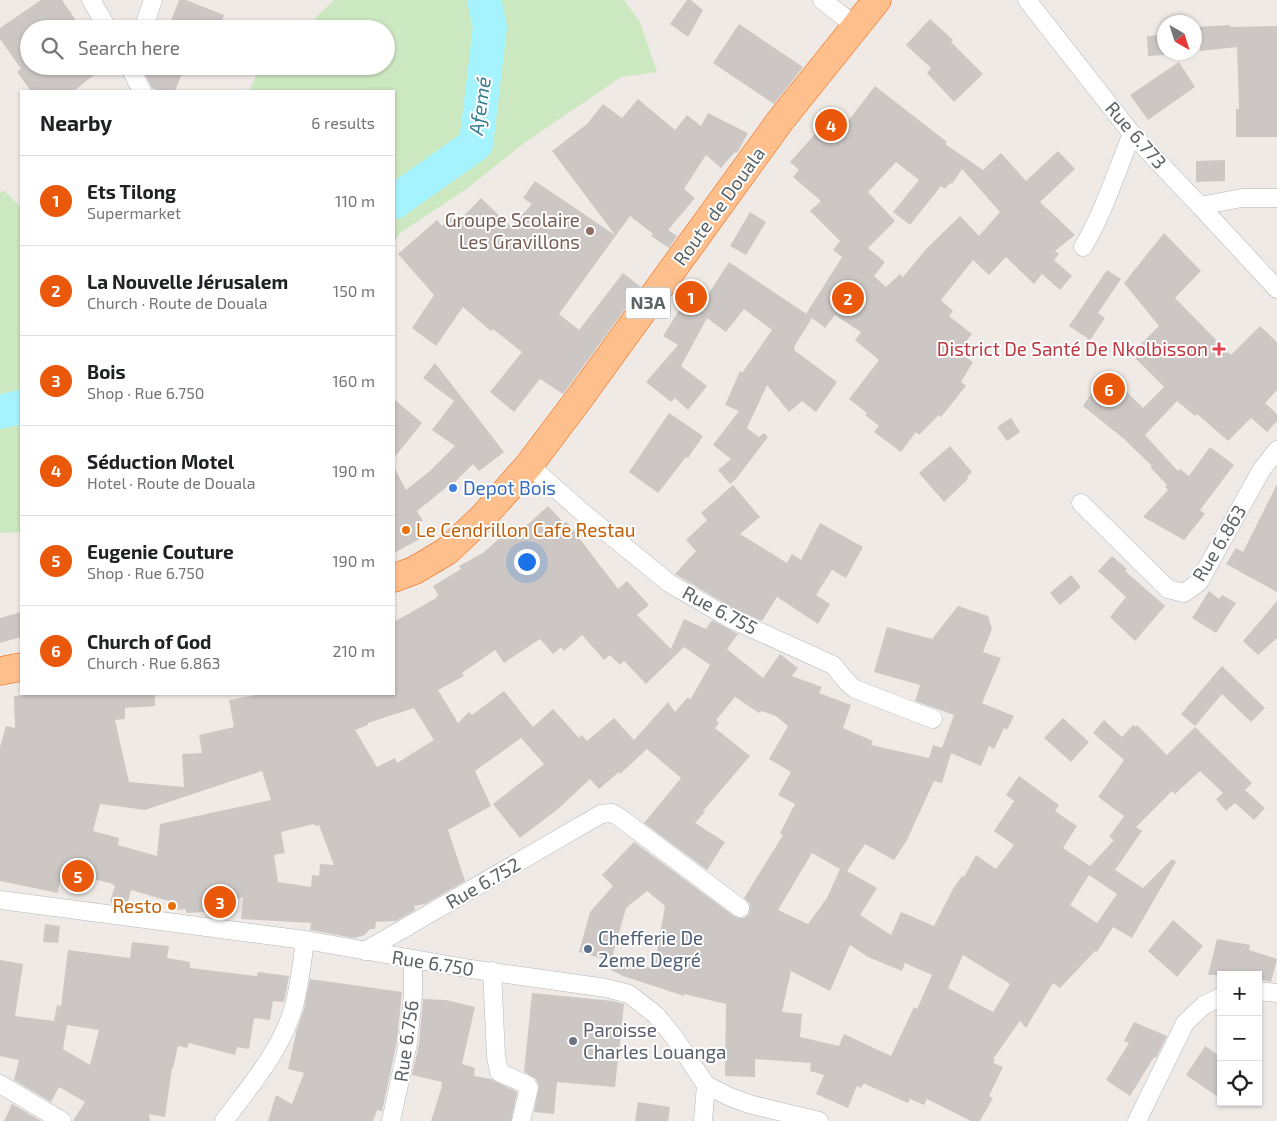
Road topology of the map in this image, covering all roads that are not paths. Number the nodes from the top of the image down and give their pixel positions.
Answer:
1 (91, 0) edge
2 (153, 0) edge
3 (822, 0) edge
4 (877, 0) edge
5 (1026, 0) edge
6 (103, 20) edge
7 (146, 20) edge
8 (857, 27) junction
9 (134, 75) edge
10 (142, 90) edge
11 (1132, 134) junction
12 (1277, 198) edge
13 (1200, 206) junction
14 (1083, 247) dead end
15 (1277, 289) edge
16 (1277, 450) edge
17 (529, 465) junction
18 (1269, 473) edge
19 (1081, 503) dead end
20 (395, 578) edge
21 (20, 667) edge
22 (0, 671) edge
23 (933, 719) dead end
24 (0, 900) edge
25 (740, 908) dead end
26 (305, 940) junction
27 (365, 952) junction
28 (412, 960) junction
29 (492, 972) junction
30 (1262, 992) edge
31 (1277, 994) edge
32 (1217, 999) edge
33 (0, 1084) edge
34 (706, 1085) junction
35 (62, 1121) edge
36 (224, 1121) edge
37 (391, 1121) edge
38 (521, 1121) edge
39 (703, 1121) edge
40 (819, 1121) edge
41 (1137, 1121) edge

1 - 6 street
2 - 7 street
3 - 8 street
4 - 8 highway, Route de Douala / N3A
5 - 11 street, Rue 6.773
8 - 17 highway, Route de Douala / N3A
9 - 10 street
11 - 13 street, Rue 6.773
11 - 14 street
12 - 13 street
13 - 15 street
16 - 18 street, Rue 6.863
17 - 20 highway, Route de Douala / N3A
17 - 23 street, Rue 6.755
18 - 19 street, Rue 6.863
21 - 22 highway
24 - 26 street, Rue 6.750
25 - 27 street, Rue 6.752
26 - 27 street, Rue 6.750
26 - 36 street
27 - 28 street, Rue 6.750
28 - 29 street, Rue 6.750
28 - 37 street, Rue 6.756
29 - 34 street, Rue 6.750
29 - 38 street
30 - 31 street
32 - 41 street
33 - 35 street
34 - 39 street
34 - 40 street, Rue 6.750

